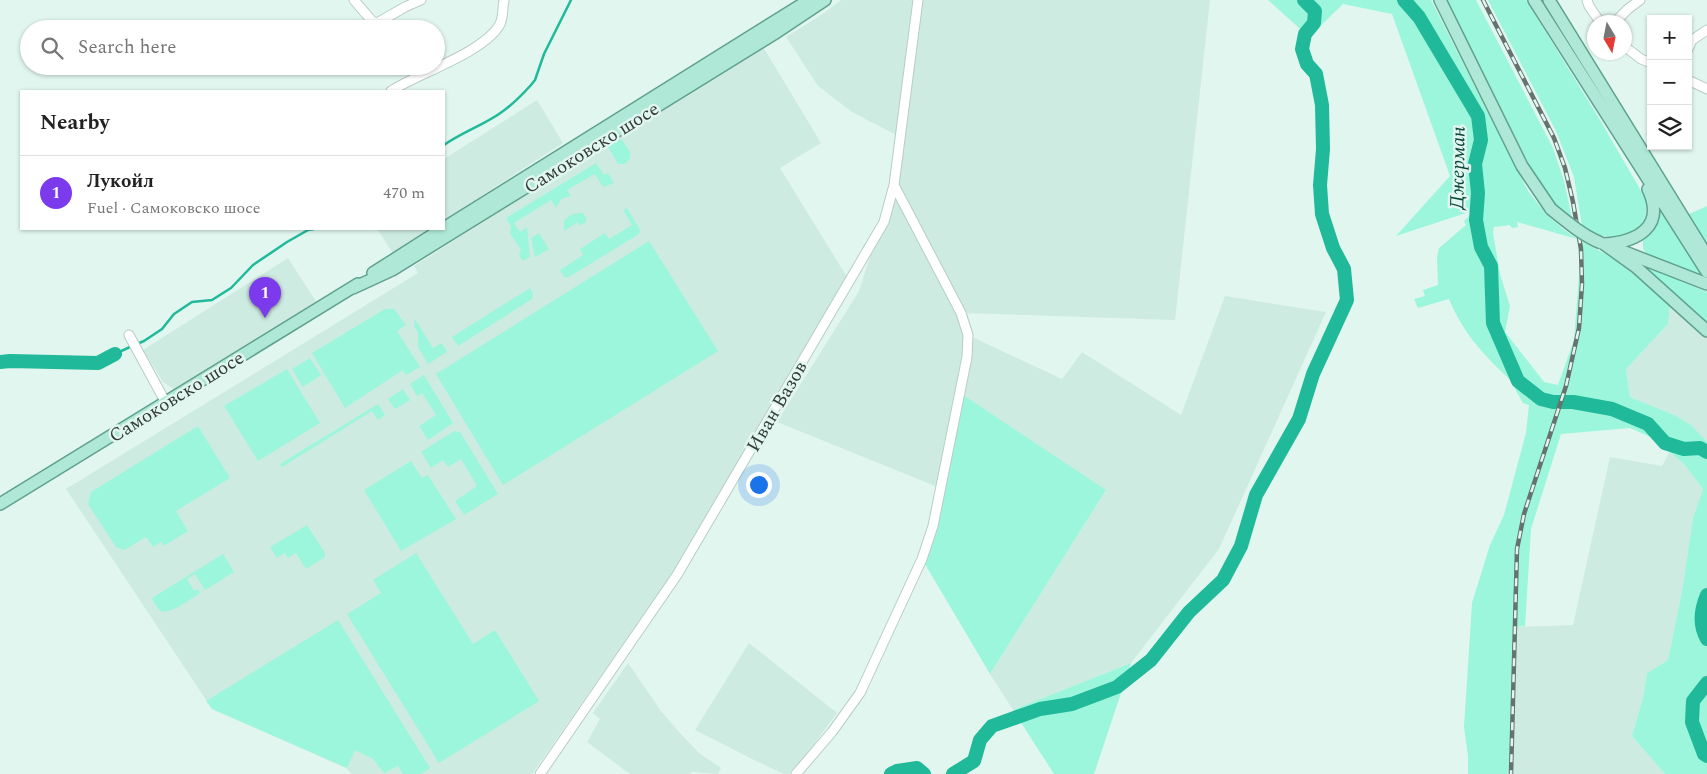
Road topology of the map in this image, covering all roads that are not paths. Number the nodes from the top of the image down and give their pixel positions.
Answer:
1 (354, 0) edge
2 (421, 0) edge
3 (504, 0) edge
4 (809, 0) edge
5 (825, 0) edge
6 (918, 0) edge
7 (1440, 0) edge
8 (1534, 0) edge
9 (1549, 0) edge
10 (1587, 0) edge
11 (1640, 0) edge
12 (1595, 15) edge
13 (1622, 15) edge
14 (371, 20) edge
15 (381, 20) edge
16 (1707, 30) edge
17 (1692, 40) edge
18 (1632, 52) edge
19 (1647, 61) edge
20 (445, 64) edge
21 (423, 75) edge
22 (1692, 82) edge
23 (1707, 89) edge
24 (393, 90) edge
25 (1632, 156) junction
26 (894, 185) junction
27 (445, 227) edge
28 (440, 230) edge
29 (1640, 235) junction
30 (1603, 244) junction
31 (1707, 256) edge
32 (1643, 258) junction
33 (1707, 272) edge
34 (1707, 284) edge
35 (353, 288) junction
36 (1707, 331) edge
37 (131, 338) dead end
38 (166, 403) junction
39 (0, 504) edge
40 (540, 774) edge
41 (796, 774) edge

1 - 14 street
2 - 15 street
3 - 20 street
4 - 27 main road, Самоковско шосе
5 - 35 main road, Самоковско шосе
6 - 26 street, Иван Вазов
7 - 30 main road, bridge
8 - 25 main road
9 - 31 main road
10 - 12 street
11 - 13 street
16 - 17 street
18 - 19 street
21 - 24 street
22 - 23 street
25 - 29 main road
25 - 33 main road
26 - 40 street, Иван Вазов
26 - 41 street
28 - 35 main road, Самоковско шосе
29 - 30 main road
29 - 32 main road
30 - 32 main road
30 - 36 main road
32 - 34 main road
35 - 38 main road, Самоковско шосе
37 - 38 street
38 - 39 main road, Самоковско шосе

